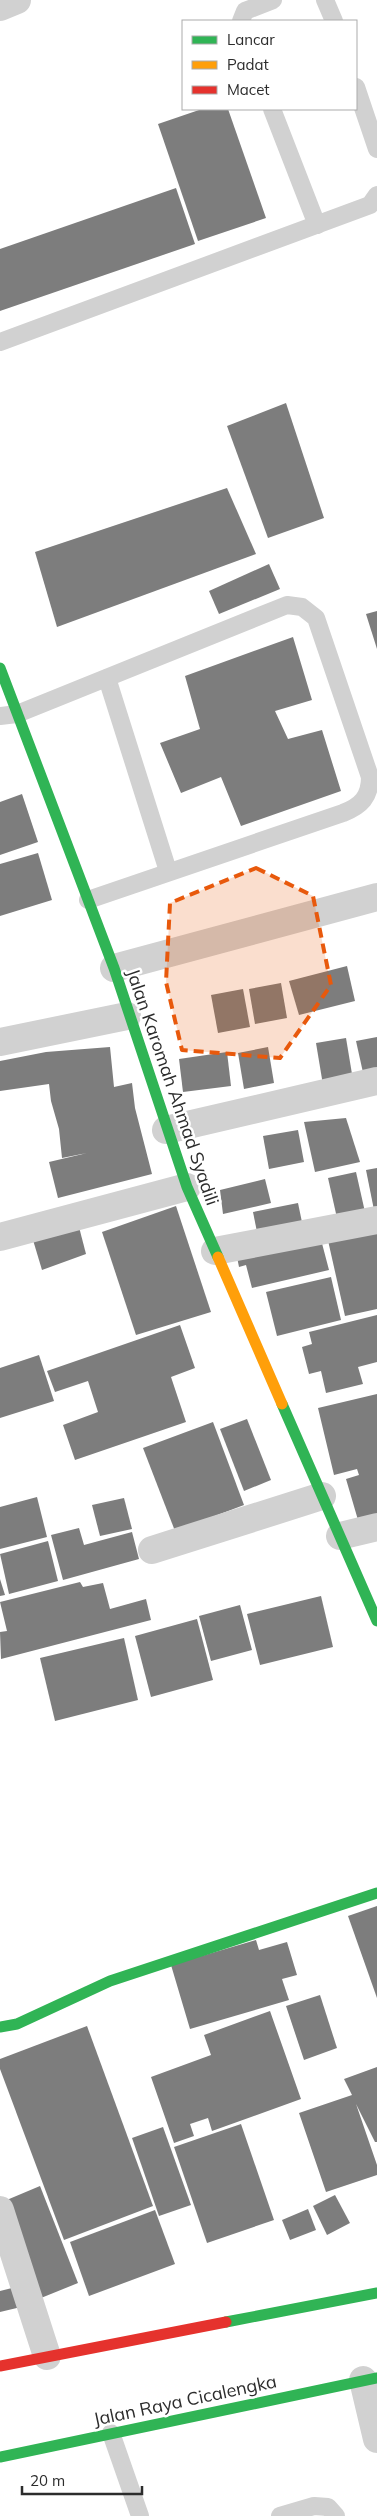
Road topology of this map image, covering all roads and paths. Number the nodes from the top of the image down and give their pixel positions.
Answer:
1 (17, 0) edge
2 (273, 0) edge
3 (325, 0) edge
4 (0, 7) edge
5 (241, 20) edge
6 (334, 20) edge
7 (357, 90) edge
8 (272, 110) edge
9 (377, 149) edge
10 (377, 195) edge
11 (317, 224) junction
12 (0, 342) edge
13 (0, 668) edge
14 (107, 678) junction
15 (9, 715) edge
16 (168, 871) junction
17 (377, 897) edge
18 (88, 900) junction
19 (114, 968) junction
20 (127, 1016) junction
21 (0, 1042) edge
22 (377, 1081) edge
23 (166, 1130) junction
24 (186, 1187) junction
25 (377, 1220) edge
26 (0, 1237) edge
27 (215, 1251) junction
28 (322, 1496) junction
29 (377, 1527) edge
30 (340, 1536) junction
31 (152, 1550) dead end
32 (377, 1622) edge
33 (377, 1894) edge
34 (0, 2027) edge
35 (0, 2210) edge
36 (377, 2293) edge
37 (47, 2356) junction
38 (0, 2366) edge
39 (370, 2379) edge
40 (110, 2434) junction
41 (377, 2439) edge
42 (0, 2457) edge
43 (140, 2516) edge
44 (280, 2516) edge
45 (336, 2516) edge

1 - 4 street
2 - 5 lane
3 - 6 lane
7 - 9 lane
8 - 11 lane
10 - 11 lane
11 - 12 lane
13 - 15 main road, Jalan Karomah Ahmad Syadili
14 - 15 lane
14 - 16 lane
14 - 16 lane
15 - 18 main road, Jalan Karomah Ahmad Syadili
16 - 18 lane
17 - 19 street
18 - 19 main road, Jalan Karomah Ahmad Syadili
19 - 20 main road, Jalan Karomah Ahmad Syadili
20 - 21 street
20 - 23 main road, Jalan Karomah Ahmad Syadili
22 - 23 street
23 - 24 main road, Jalan Karomah Ahmad Syadili
24 - 26 street
24 - 27 main road, Jalan Karomah Ahmad Syadili
25 - 27 street
27 - 28 main road, Jalan Karomah Ahmad Syadili
28 - 30 main road, Jalan Karomah Ahmad Syadili
28 - 31 street
29 - 30 street
30 - 32 main road, Jalan Karomah Ahmad Syadili
33 - 34 main road
35 - 37 street
36 - 37 main road
37 - 38 main road
39 - 40 main road, Jalan Raya Cicalengka
39 - 41 street
40 - 42 main road, Jalan Raya Cicalengka
40 - 43 lane
44 - 45 lane

